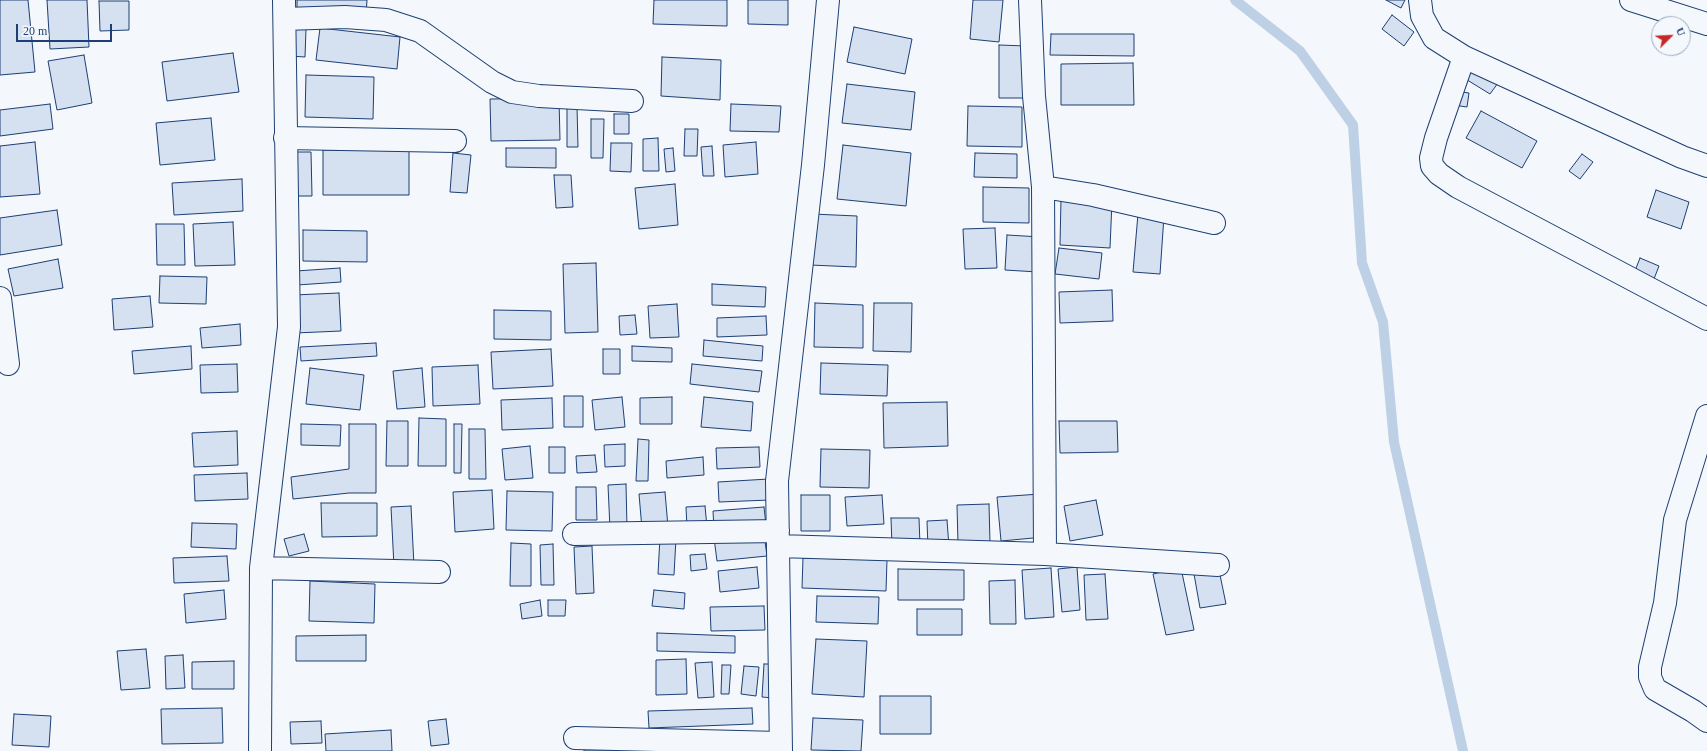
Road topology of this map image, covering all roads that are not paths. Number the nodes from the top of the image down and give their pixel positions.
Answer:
1 (828, 0) edge
2 (1030, 0) edge
3 (1420, 0) edge
4 (1631, 0) edge
5 (285, 10) edge
6 (1707, 24) edge
7 (1464, 58) junction
8 (632, 101) dead end
9 (285, 138) junction
10 (455, 141) dead end
11 (1707, 166) edge
12 (1043, 188) junction
13 (1214, 223) dead end
14 (0, 298) edge
15 (1707, 319) edge
16 (8, 364) dead end
17 (1707, 416) edge
18 (574, 534) dead end
19 (778, 538) junction
20 (1045, 554) junction
21 (1218, 566) dead end
22 (261, 568) junction
23 (439, 572) dead end
24 (1707, 721) edge
25 (575, 738) dead end
26 (780, 747) edge
27 (260, 751) edge

1 - 19 street
2 - 12 street
3 - 7 street
4 - 6 street
5 - 8 street
5 - 9 street
7 - 11 street
7 - 15 street
9 - 10 street
9 - 22 street
12 - 13 street
12 - 20 street
14 - 16 street
17 - 24 street
18 - 19 street
19 - 20 street
19 - 26 street
20 - 21 street
22 - 23 street
22 - 27 street
25 - 26 street

